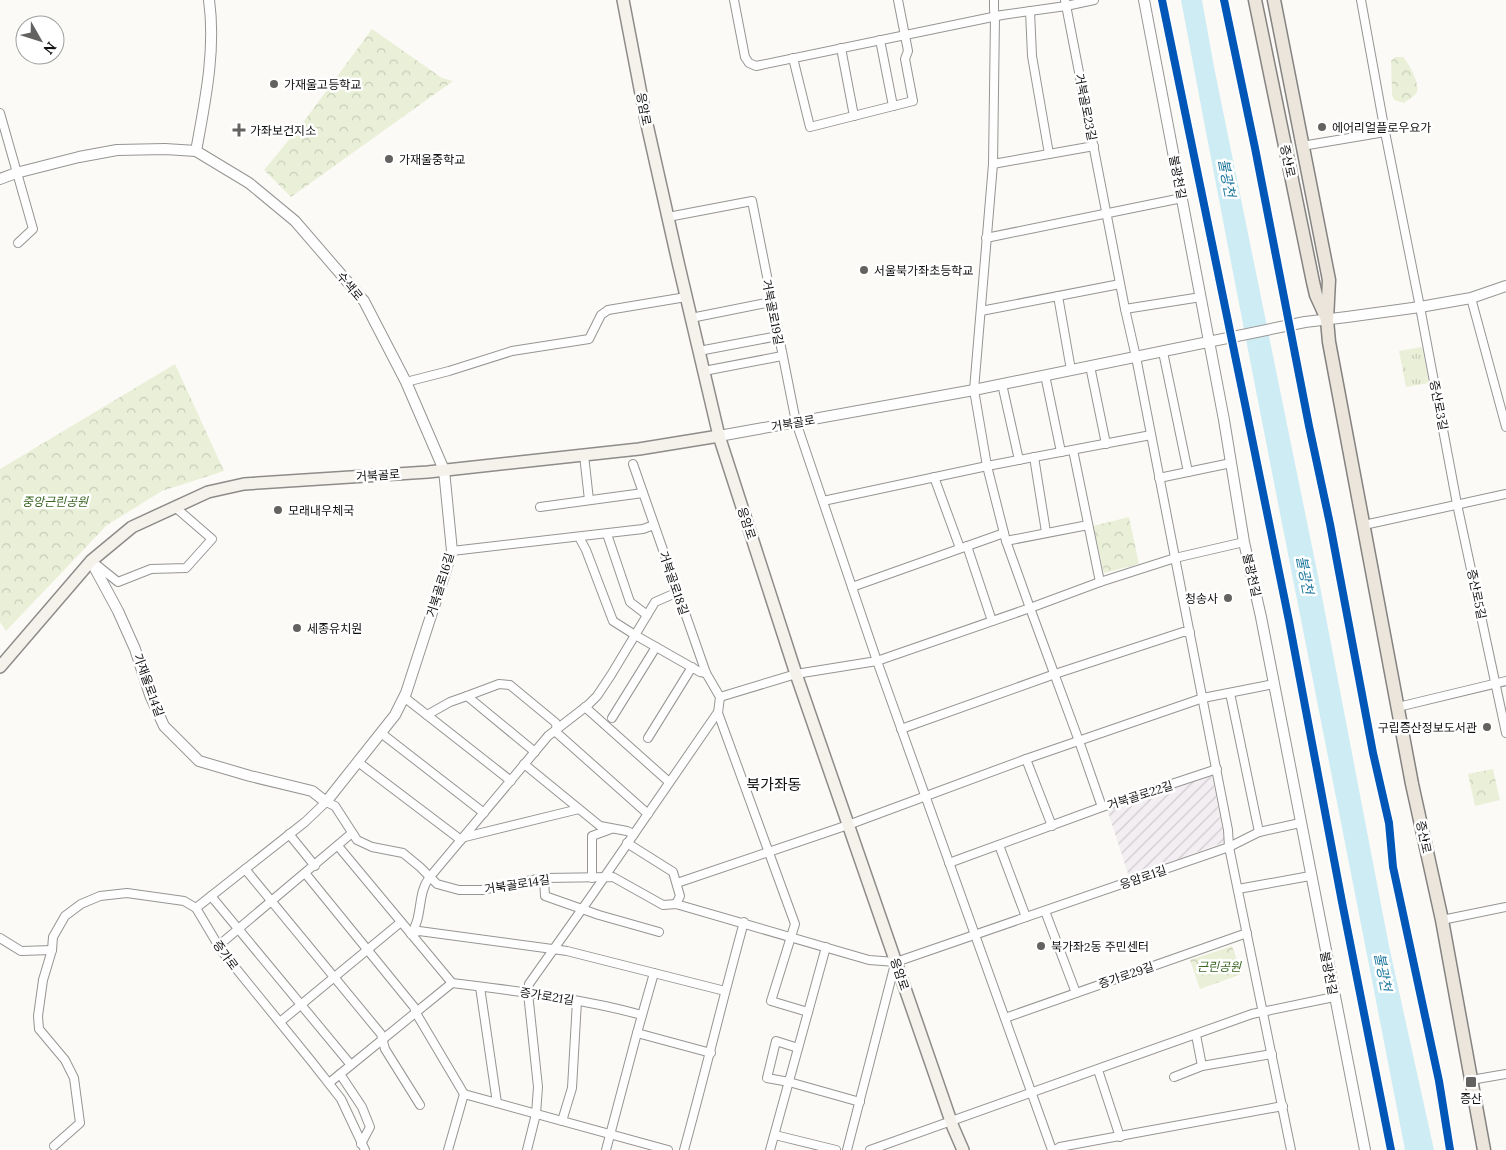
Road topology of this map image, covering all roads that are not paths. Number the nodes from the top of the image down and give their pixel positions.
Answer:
1 (209, 0) edge
2 (623, 0) edge
3 (734, 0) edge
4 (898, 0) edge
5 (994, 0) edge
6 (1094, 0) edge
7 (1144, 0) edge
8 (1255, 0) edge
9 (1274, 0) edge
10 (1361, 0) edge
11 (1066, 3) edge
12 (1030, 11) junction
13 (995, 17) junction
14 (905, 35) junction
15 (880, 40) junction
16 (841, 48) junction
17 (792, 58) junction
18 (893, 106) junction
19 (0, 113) edge
20 (854, 116) junction
21 (1385, 132) junction
22 (1094, 146) junction
23 (1302, 146) junction
24 (196, 151) junction
25 (1049, 154) junction
26 (993, 164) junction
27 (16, 173) junction
28 (0, 179) edge
29 (1182, 198) junction
30 (1107, 214) junction
31 (668, 217) junction
32 (986, 238) junction
33 (18, 244) dead end
34 (1120, 284) junction
35 (1506, 286) edge
36 (1058, 296) junction
37 (686, 297) junction
38 (1201, 297) junction
39 (1471, 298) junction
40 (772, 302) junction
41 (1420, 307) junction
42 (1124, 309) junction
43 (981, 311) junction
44 (691, 318) junction
45 (1326, 320) junction
46 (778, 336) junction
47 (1208, 342) junction
48 (699, 351) junction
49 (1163, 352) junction
50 (782, 356) junction
51 (1136, 357) junction
52 (1090, 366) junction
53 (1071, 370) junction
54 (704, 371) junction
55 (1045, 375) junction
56 (406, 382) junction
57 (1002, 384) junction
58 (974, 390) junction
59 (796, 422) junction
60 (1506, 427) edge
61 (1151, 435) junction
62 (719, 436) junction
63 (1106, 444) junction
64 (1073, 450) junction
65 (1061, 452) junction
66 (584, 455) junction
67 (1034, 457) junction
68 (1019, 460) junction
69 (1231, 463) junction
70 (633, 464) dead end
71 (987, 466) junction
72 (444, 470) junction
73 (1188, 472) junction
74 (934, 477) junction
75 (1160, 478) junction
76 (643, 493) junction
77 (1506, 494) edge
78 (589, 500) junction
79 (823, 501) junction
80 (1457, 504) junction
81 (175, 507) junction
82 (540, 507) dead end
83 (654, 525) junction
84 (1088, 525) junction
85 (1364, 525) junction
86 (1046, 532) junction
87 (607, 534) junction
88 (579, 537) junction
89 (1005, 537) junction
90 (1244, 542) junction
91 (963, 547) junction
92 (452, 551) junction
93 (1175, 558) junction
94 (91, 561) junction
95 (1100, 582) junction
96 (852, 587) junction
97 (678, 592) junction
98 (1030, 608) junction
99 (647, 615) junction
100 (992, 621) junction
101 (1190, 632) junction
102 (635, 635) junction
103 (656, 647) junction
104 (877, 661) junction
105 (0, 667) edge
106 (692, 667) junction
107 (706, 673) junction
108 (796, 674) junction
109 (1055, 674) junction
110 (1506, 681) edge
111 (1496, 683) junction
112 (1274, 684) junction
113 (1230, 692) junction
114 (467, 696) junction
115 (404, 697) junction
116 (720, 697) junction
117 (1203, 698) junction
118 (585, 708) junction
119 (1398, 708) junction
120 (718, 712) junction
121 (428, 715) junction
122 (612, 718) dead end
123 (901, 728) junction
124 (557, 729) junction
125 (381, 733) junction
126 (1506, 733) edge
127 (648, 738) dead end
128 (1079, 741) junction
129 (535, 752) junction
130 (1026, 759) junction
131 (358, 762) junction
132 (524, 764) junction
133 (1216, 770) junction
134 (511, 781) junction
135 (669, 782) junction
136 (925, 796) junction
137 (326, 802) junction
138 (1102, 808) junction
139 (579, 809) junction
140 (484, 813) junction
141 (648, 814) junction
142 (1300, 823) junction
143 (848, 825) junction
144 (1052, 826) junction
145 (613, 828) junction
146 (1258, 832) junction
147 (352, 833) junction
148 (289, 834) junction
149 (634, 834) junction
150 (463, 839) junction
151 (627, 843) junction
152 (999, 845) junction
153 (338, 846) junction
154 (1230, 847) junction
155 (769, 852) junction
156 (949, 863) junction
157 (315, 866) junction
158 (245, 869) junction
159 (305, 874) junction
160 (1310, 876) junction
161 (429, 878) junction
162 (544, 878) junction
163 (592, 878) junction
164 (604, 878) junction
165 (677, 883) junction
166 (1238, 889) junction
167 (211, 896) junction
168 (271, 902) junction
169 (676, 904) junction
170 (1506, 907) edge
171 (196, 908) junction
172 (582, 908) junction
173 (1045, 911) junction
174 (1026, 917) junction
175 (1442, 920) junction
176 (401, 922) junction
177 (744, 922) junction
178 (238, 929) junction
179 (659, 932) dead end
180 (1247, 933) junction
181 (411, 934) junction
182 (974, 935) junction
183 (790, 936) junction
184 (0, 938) edge
185 (218, 946) junction
186 (826, 947) junction
187 (553, 949) junction
188 (52, 950) junction
189 (368, 950) junction
190 (896, 962) junction
191 (654, 973) junction
192 (334, 978) junction
193 (452, 983) junction
194 (480, 987) junction
195 (725, 991) junction
196 (528, 993) junction
197 (1076, 993) junction
198 (1334, 997) junction
199 (577, 1001) junction
200 (301, 1005) junction
201 (808, 1012) junction
202 (1264, 1012) junction
203 (416, 1013) junction
204 (642, 1015) junction
205 (1005, 1018) junction
206 (280, 1022) junction
207 (637, 1033) junction
208 (1196, 1035) junction
209 (382, 1040) junction
210 (798, 1048) junction
211 (710, 1053) junction
212 (1272, 1054) junction
213 (352, 1066) junction
214 (1202, 1066) junction
215 (1098, 1070) junction
216 (340, 1074) junction
217 (1506, 1074) edge
218 (1174, 1077) dead end
219 (1471, 1080) junction
220 (789, 1082) junction
221 (329, 1084) junction
222 (1033, 1093) junction
223 (464, 1094) junction
224 (860, 1102) junction
225 (498, 1103) junction
226 (420, 1105) dead end
227 (1283, 1106) junction
228 (536, 1114) junction
229 (562, 1121) junction
230 (951, 1122) junction
231 (610, 1134) junction
232 (775, 1134) junction
233 (1120, 1137) junction
234 (54, 1146) dead end
235 (363, 1147) edge
236 (891, 1147) edge
237 (448, 1150) edge
238 (527, 1150) edge
239 (606, 1150) edge
240 (668, 1150) edge
241 (684, 1150) edge
242 (770, 1150) edge
243 (836, 1150) edge
244 (848, 1150) edge
245 (870, 1150) edge
246 (963, 1150) edge
247 (1054, 1150) edge
248 (1291, 1150) edge
249 (1364, 1150) edge
250 (1484, 1150) edge

1 - 24 street
2 - 31 main road, 응암로
3 - 17 street
4 - 14 street
5 - 13 street, 거북골로22길
6 - 11 street
7 - 29 street, 불광천길
8 - 45 main road, 증산로
9 - 23 main road, 증산로
10 - 21 street, 증산로3길
11 - 12 street
11 - 22 street, 거북골로23길
12 - 13 street
12 - 25 street
13 - 14 street
13 - 26 street, 거북골로22길
14 - 15 street
14 - 18 street
15 - 16 street
15 - 18 street
16 - 17 street
16 - 20 street
17 - 20 street
18 - 20 street
19 - 27 street
21 - 23 street
21 - 41 street, 증산로3길
22 - 25 street
22 - 30 street, 거북골로23길
23 - 45 main road, 증산로
24 - 27 street, 수색로
24 - 56 street, 수색로
25 - 26 street
26 - 32 street, 거북골로22길
27 - 28 street, 수색로
27 - 33 street
29 - 30 street
29 - 38 street, 불광천길
30 - 32 street
30 - 34 street, 거북골로23길
31 - 37 main road, 응암로
31 - 40 street, 거북골로19길
32 - 43 street, 거북골로22길
34 - 36 street
34 - 42 street, 거북골로23길
35 - 39 street
36 - 43 street
36 - 53 street
37 - 44 main road, 응암로
37 - 56 street
38 - 42 street
38 - 47 street, 불광천길
39 - 41 street
39 - 60 street
40 - 44 street
40 - 46 street, 거북골로19길
41 - 45 street
41 - 80 street, 증산로3길
42 - 51 street, 거북골로23길
43 - 58 street, 거북골로22길
44 - 48 main road, 응암로
45 - 47 street, 거북골로
45 - 85 main road, 증산로
46 - 48 street
46 - 50 street, 거북골로19길
47 - 49 street, 거북골로
47 - 69 street, 불광천길
48 - 54 main road, 응암로
49 - 51 street, 거북골로
49 - 73 street
50 - 54 street
50 - 59 street, 거북골로19길
51 - 52 street, 거북골로
51 - 61 street, 거북골로23길
52 - 53 street, 거북골로
52 - 63 street
53 - 55 street, 거북골로
54 - 62 main road, 응암로
55 - 57 street, 거북골로
55 - 65 street
56 - 72 street, 수색로
57 - 58 street, 거북골로
57 - 68 street
58 - 59 street, 거북골로
58 - 71 street, 거북골로22길
59 - 62 street, 거북골로
59 - 79 street, 거북골로19길
61 - 63 street
61 - 75 street, 거북골로23길
62 - 66 main road, 거북골로
62 - 108 main road, 응암로
63 - 64 street
64 - 65 street
64 - 84 street
65 - 67 street
66 - 72 main road, 거북골로
66 - 78 street
67 - 68 street
67 - 86 street
68 - 71 street
69 - 73 street
69 - 90 street, 불광천길
70 - 76 street, 거북골로18길
71 - 74 street
71 - 89 street, 거북골로22길
72 - 81 main road, 거북골로
72 - 92 street, 거북골로16길
73 - 75 street
74 - 79 street
74 - 91 street
75 - 93 street, 거북골로23길
76 - 78 street
76 - 83 street, 거북골로18길
77 - 80 street
78 - 82 street
79 - 96 street, 거북골로19길
80 - 85 street
80 - 111 street, 증산로5길
81 - 94 main road, 거북골로
81 - 94 street
83 - 87 street
83 - 97 street, 거북골로18길
84 - 86 street
84 - 95 street
85 - 119 main road, 증산로
86 - 89 street
87 - 88 street
87 - 99 street
88 - 92 street
88 - 102 street
89 - 91 street
89 - 98 street, 거북골로22길
90 - 93 street
90 - 112 street, 불광천길
91 - 96 street
91 - 100 street
92 - 115 street, 거북골로16길
93 - 95 street
93 - 101 street, 거북골로23길
94 - 105 main road, 거북골로
94 - 137 street, 가재울로14길
95 - 98 street
96 - 104 street, 거북골로19길
97 - 99 street
97 - 107 street, 거북골로18길
98 - 100 street
98 - 109 street, 거북골로22길
99 - 102 street
100 - 104 street
101 - 109 street
101 - 117 street, 거북골로23길
102 - 103 street
102 - 118 street
103 - 106 street
103 - 122 street
104 - 108 street
104 - 123 street, 거북골로19길
106 - 107 street
106 - 127 street
107 - 116 street, 거북골로18길
108 - 116 street
108 - 143 main road, 응암로
109 - 123 street
109 - 128 street, 거북골로22길
110 - 111 street
111 - 119 street
111 - 126 street, 증산로5길
112 - 113 street
112 - 142 street, 불광천길
113 - 117 street
113 - 146 street
114 - 121 street
114 - 124 street
114 - 129 street
115 - 121 street
115 - 125 street, 거북골로16길
116 - 120 street
117 - 128 street
117 - 133 street, 거북골로23길
118 - 124 street
118 - 135 street
119 - 175 main road, 증산로
120 - 135 street
120 - 155 street
121 - 134 street
123 - 136 street, 거북골로19길
124 - 129 street
124 - 141 street
125 - 131 street, 거북골로16길
125 - 140 street
128 - 130 street
128 - 138 street, 거북골로22길
129 - 132 street
130 - 136 street
130 - 144 street
131 - 137 street, 거북골로16길
131 - 150 street
132 - 134 street
132 - 139 street
133 - 138 street, 거북골로22길
133 - 154 street, 거북골로23길
134 - 140 street
135 - 141 street
136 - 143 street
136 - 156 street, 거북골로19길
137 - 147 street, 거북골로14길
137 - 148 street
138 - 144 street
139 - 145 street
139 - 150 street
140 - 150 street
141 - 149 street
142 - 146 street, 응암로1길
142 - 160 street, 불광천길
143 - 155 street
143 - 190 main road, 응암로
144 - 152 street
145 - 149 street
145 - 163 street
146 - 154 street, 응암로1길
147 - 153 street
147 - 161 street, 거북골로14길
148 - 157 street
148 - 158 street
149 - 151 street
150 - 161 street
151 - 164 street
151 - 165 street
152 - 156 street
152 - 174 street
153 - 157 street
153 - 176 street
154 - 166 street, 거북골로23길
154 - 173 street, 응암로1길
155 - 165 street
155 - 183 street
156 - 182 street, 거북골로19길
157 - 159 street
158 - 167 street
158 - 168 street
159 - 168 street
159 - 189 street
160 - 166 street
160 - 198 street, 불광천길
161 - 162 street, 거북골로14길
161 - 181 street
162 - 163 street, 거북골로14길
162 - 172 street
163 - 164 street, 거북골로14길
164 - 169 street, 거북골로14길
164 - 172 street
165 - 169 street
166 - 180 street, 거북골로23길
167 - 171 street
167 - 178 street
168 - 178 street
168 - 192 street
169 - 177 street, 거북골로14길
170 - 175 street
171 - 185 street, 증가로
171 - 188 street
172 - 179 street
172 - 187 street
173 - 174 street, 응암로1길
173 - 197 street
174 - 182 street, 응암로1길
175 - 219 main road, 증산로
176 - 181 street
176 - 189 street
177 - 183 street, 거북골로14길
177 - 195 street
178 - 185 street
178 - 200 street
180 - 197 street, 증가로29길
180 - 202 street, 거북골로23길
181 - 187 street
181 - 193 street
182 - 190 street, 응암로1길
182 - 205 street
183 - 186 street, 거북골로14길
183 - 201 street
184 - 188 street
185 - 206 street, 증가로
186 - 190 street, 거북골로14길
186 - 201 street
187 - 191 street
187 - 196 street
188 - 234 street
189 - 192 street
189 - 203 street
190 - 224 street
190 - 230 main road, 응암로
191 - 195 street
191 - 204 street
192 - 200 street
192 - 209 street
193 - 194 street, 증가로21길
193 - 203 street
194 - 196 street, 증가로21길
194 - 225 street
195 - 211 street
196 - 199 street, 증가로21길
196 - 228 street
197 - 205 street, 증가로29길
198 - 202 street
198 - 249 street, 불광천길
199 - 204 street, 증가로21길
199 - 229 street
200 - 206 street
200 - 213 street
201 - 210 street
202 - 208 street
202 - 212 street, 거북골로23길
203 - 209 street
203 - 223 street
204 - 207 street
205 - 222 street
206 - 221 street, 증가로
207 - 211 street
207 - 231 street
208 - 214 street
208 - 215 street
209 - 213 street
209 - 226 street
210 - 220 street
210 - 220 street
211 - 241 street
212 - 214 street
212 - 227 street, 거북골로23길
213 - 216 street
214 - 218 street
215 - 222 street
215 - 233 street
216 - 221 street
216 - 235 street, 증가로
217 - 219 street
219 - 250 main road, 증산로
220 - 224 street
220 - 232 street
221 - 235 street, 증가로
222 - 230 street
222 - 247 street
223 - 225 street
223 - 237 street
224 - 244 street
225 - 228 street
227 - 233 street
227 - 248 street, 거북골로23길
228 - 229 street
228 - 238 street
229 - 231 street
230 - 236 street
230 - 246 main road, 응암로
231 - 239 street
231 - 240 street
232 - 242 street
232 - 243 street
233 - 247 street
236 - 245 street

